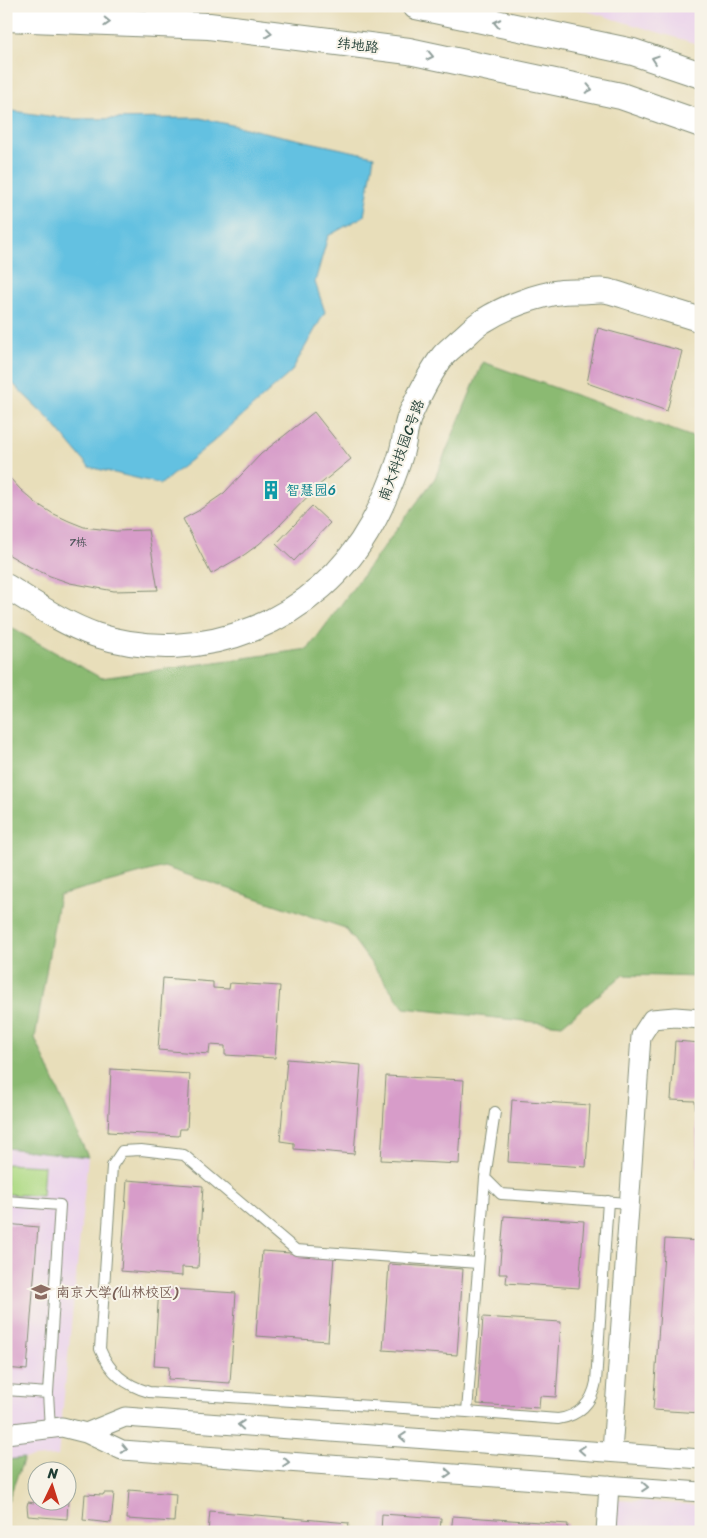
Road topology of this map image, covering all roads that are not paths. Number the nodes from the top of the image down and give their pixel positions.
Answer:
1 (416, 6) edge
2 (6, 18) edge
3 (701, 75) edge
4 (701, 124) edge
5 (701, 320) edge
6 (6, 586) edge
7 (701, 1019) edge
8 (495, 1112) dead end
9 (485, 1178) junction
10 (6, 1201) edge
11 (608, 1201) junction
12 (629, 1203) junction
13 (478, 1263) junction
14 (6, 1390) edge
15 (48, 1393) junction
16 (467, 1412) junction
17 (56, 1428) junction
18 (86, 1433) junction
19 (6, 1434) edge
20 (612, 1452) junction
21 (701, 1459) edge
22 (609, 1485) junction
23 (701, 1492) edge
24 (606, 1532) edge

3 -> 1 main road
2 -> 4 main road, 纬地路
5 - 6 street, 南大科技园C号路
7 - 12 street
8 - 9 lane
9 - 11 lane
9 - 13 lane
10 - 15 lane
11 - 12 lane
11 - 16 lane
12 - 20 street
13 - 16 lane
13 - 16 lane
14 - 15 lane
15 - 17 lane
17 - 18 street
17 - 19 street
20 -> 18 street
18 -> 22 street
20 - 21 street
22 -> 23 street
22 - 24 street

